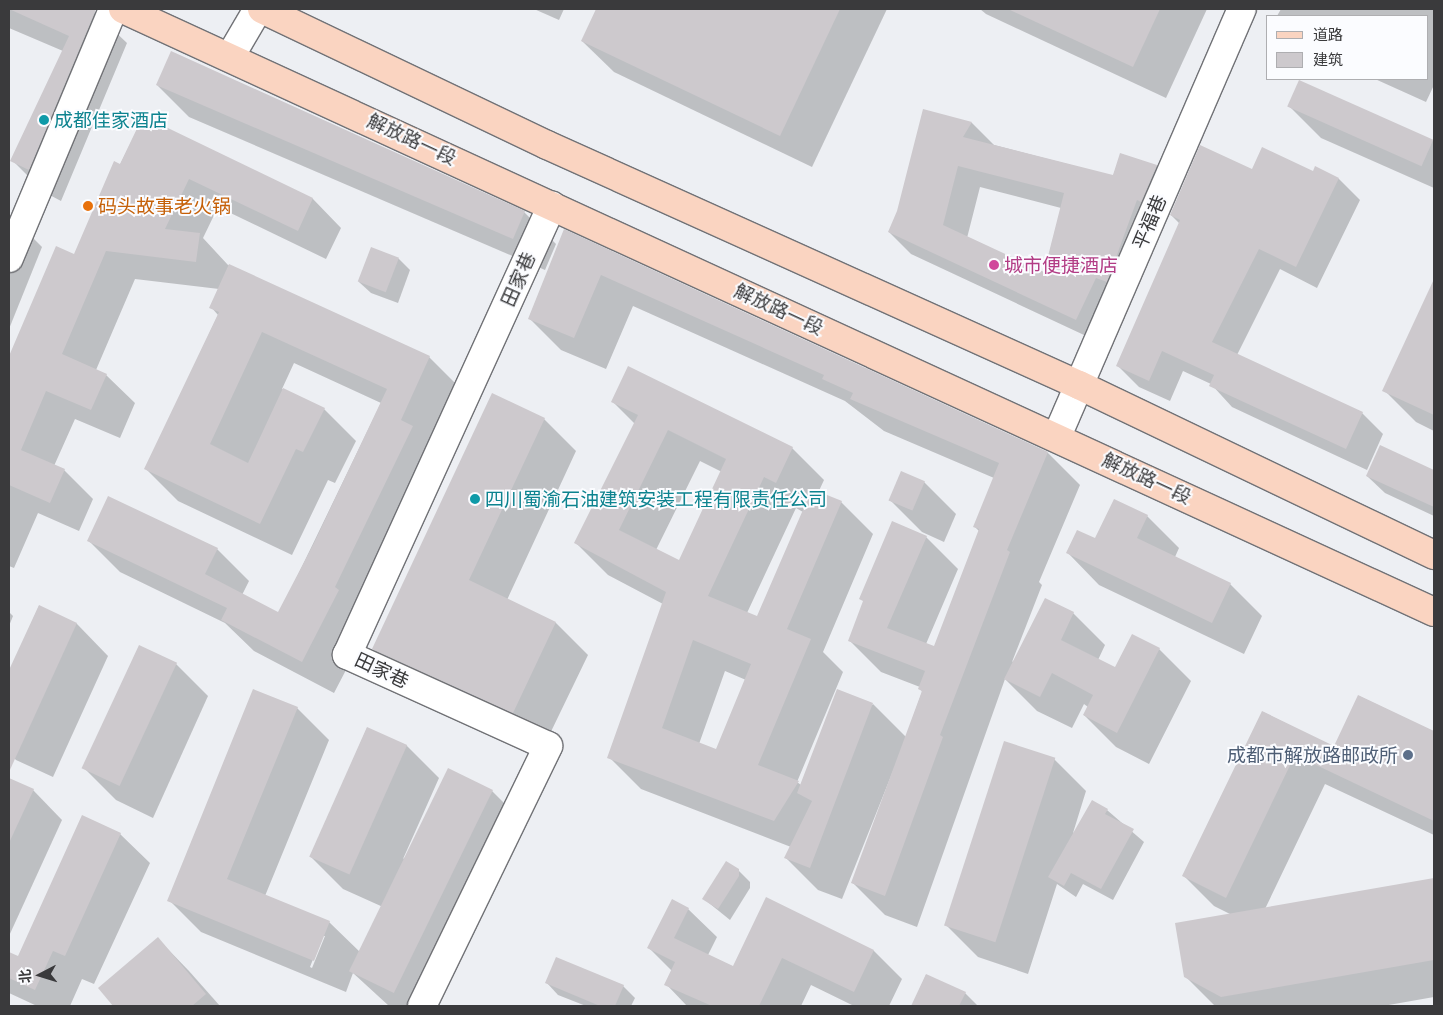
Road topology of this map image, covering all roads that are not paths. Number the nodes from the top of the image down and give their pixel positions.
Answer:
1 (113, 9) edge
2 (123, 9) edge
3 (258, 9) edge
4 (262, 9) edge
5 (1242, 9) edge
6 (231, 55) junction
7 (552, 205) junction
8 (9, 258) edge
9 (1079, 385) junction
10 (1057, 436) junction
11 (1434, 554) edge
12 (1434, 612) edge
13 (422, 1006) edge

1 - 8 street
2 - 6 main road, 解放路一段
3 - 6 street
4 - 9 main road
5 - 9 street, 平福巷
6 - 7 main road, 解放路一段
7 - 10 main road, 解放路一段
7 - 13 street, 田家巷
9 - 10 street, 平福巷
9 - 11 main road
10 - 12 main road, 解放路一段

